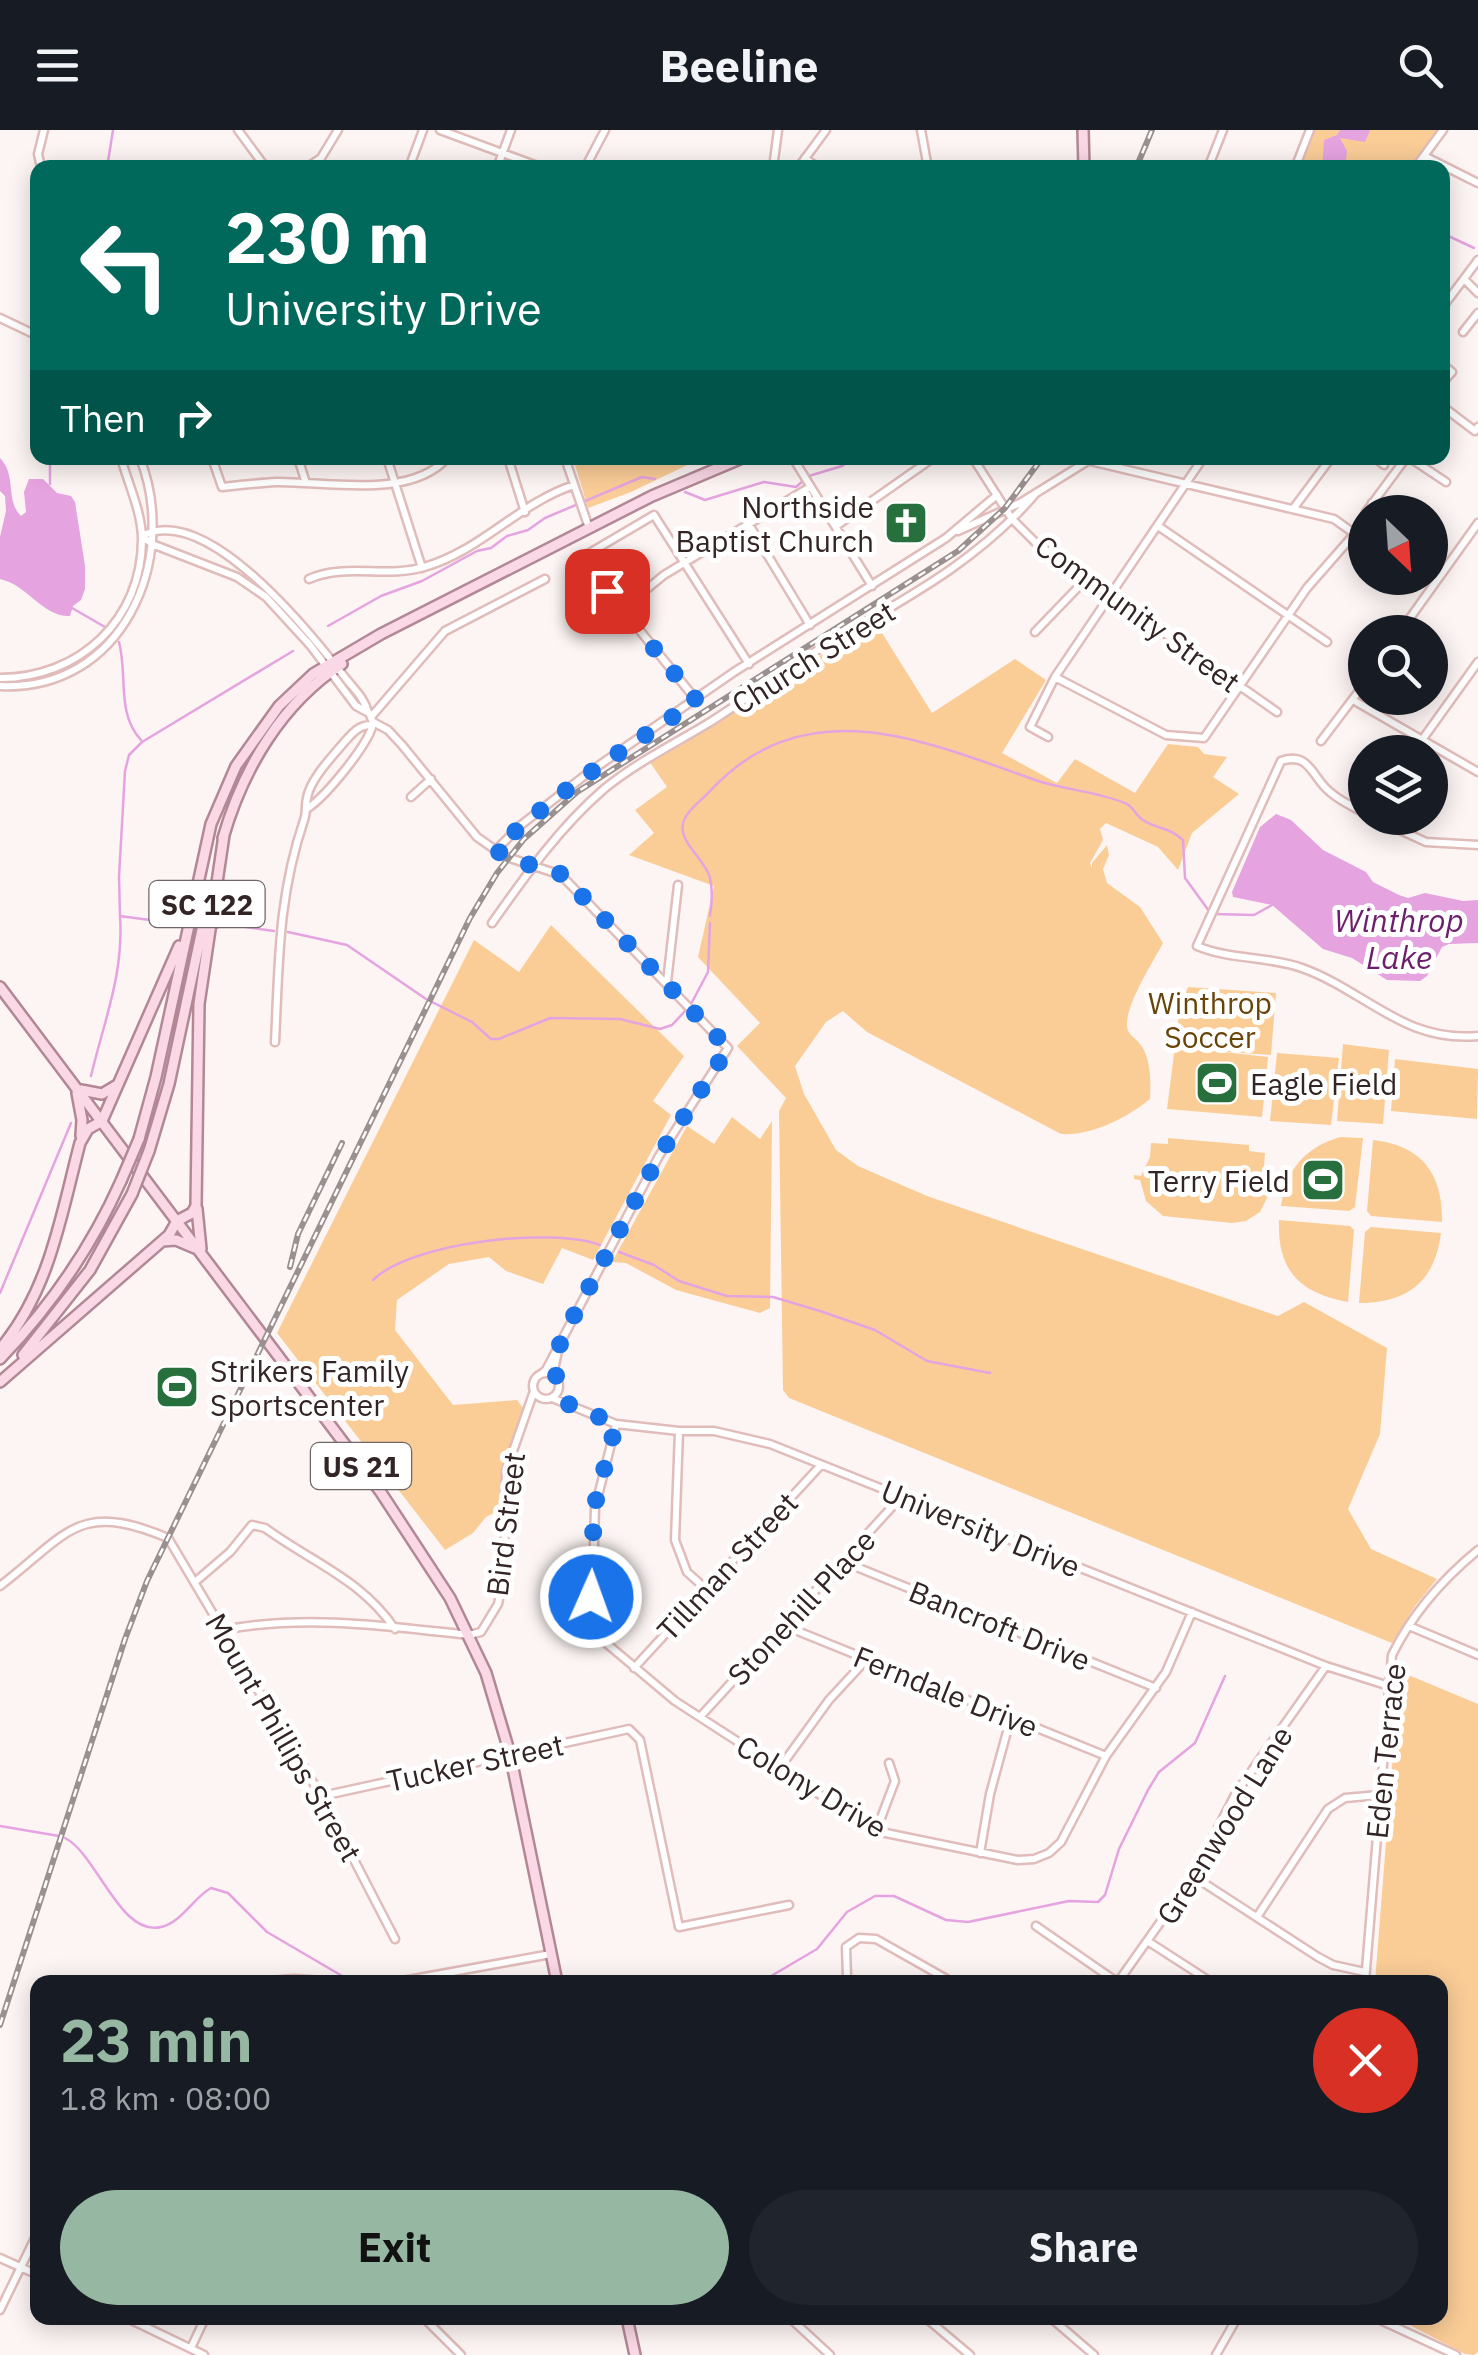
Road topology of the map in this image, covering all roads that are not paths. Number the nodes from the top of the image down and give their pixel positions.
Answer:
1 (44, 130) edge
2 (238, 130) edge
3 (423, 130) edge
4 (440, 130) edge
5 (511, 130) edge
6 (605, 130) edge
7 (778, 130) edge
8 (826, 130) edge
9 (921, 130) edge
10 (1083, 130) edge
11 (1223, 130) edge
12 (1310, 130) edge
13 (1443, 130) edge
14 (336, 131) edge
15 (502, 154) junction
16 (1424, 156) junction
17 (805, 158) joint
18 (39, 160) edge
19 (260, 160) edge
20 (317, 160) edge
21 (412, 160) edge
22 (500, 160) edge
23 (520, 160) edge
24 (589, 160) edge
25 (774, 160) edge
26 (808, 160) edge
27 (927, 160) edge
28 (1084, 160) edge
29 (1211, 160) edge
30 (1299, 160) edge
31 (1421, 160) edge
32 (1432, 160) edge
33 (1450, 169) edge
34 (1478, 183) edge
35 (1478, 260) edge
36 (1464, 279) junction
37 (1478, 293) edge
38 (1450, 297) edge
39 (1478, 313) edge
40 (0, 318) edge
41 (30, 332) edge
42 (1463, 332) dead end
43 (1450, 412) edge
44 (1478, 427) edge
45 (123, 465) edge
46 (143, 465) edge
47 (214, 465) edge
48 (300, 465) edge
49 (389, 465) edge
50 (438, 465) edge
51 (510, 465) edge
52 (567, 465) edge
53 (724, 465) edge
54 (797, 465) edge
55 (923, 465) edge
56 (978, 465) edge
57 (1081, 465) edge
58 (1110, 465) edge
59 (1198, 465) edge
60 (1326, 465) edge
61 (1402, 465) edge
62 (1419, 465) edge
63 (394, 481) junction
64 (807, 481) junction
65 (1446, 482) dead end
66 (306, 484) junction
67 (1184, 484) junction
68 (574, 485) junction
69 (1036, 493) junction
70 (997, 495) junction
71 (1378, 495) edge
72 (1020, 504) junction
73 (1006, 510) junction
74 (1293, 510) junction
75 (525, 512) junction
76 (994, 515) junction
77 (1012, 518) junction
78 (748, 523) junction
79 (1478, 523) edge
80 (836, 526) junction
81 (1158, 526) junction
82 (1004, 527) junction
83 (589, 528) junction
84 (153, 530) junction
85 (950, 535) junction
86 (142, 536) junction
87 (152, 544) junction
88 (685, 562) junction
89 (422, 568) junction
90 (309, 578) dead end
91 (1087, 578) junction
92 (545, 579) dead end
93 (251, 580) junction
94 (872, 586) junction
95 (1110, 595) junction
96 (621, 610) junction
97 (1412, 615) edge
98 (1288, 616) junction
99 (810, 624) junction
100 (1034, 632) dead end
101 (1327, 642) dead end
102 (1478, 662) edge
103 (748, 664) junction
104 (332, 667) junction
105 (1055, 677) junction
106 (0, 682) edge
107 (1240, 686) junction
108 (697, 701) junction
109 (1348, 707) edge
110 (1277, 712) dead end
111 (1379, 715) edge
112 (371, 719) junction
113 (1413, 735) edge
114 (1426, 735) edge
115 (1048, 737) dead end
116 (1322, 741) dead end
117 (1448, 755) edge
118 (1478, 772) edge
119 (430, 779) junction
120 (410, 797) dead end
121 (1348, 803) edge
122 (308, 808) junction
123 (224, 835) junction
124 (1411, 835) edge
125 (1478, 845) edge
126 (495, 850) junction
127 (534, 864) junction
128 (678, 884) dead end
129 (192, 910) junction
130 (492, 924) dead end
131 (667, 984) junction
132 (0, 986) edge
133 (1478, 1036) edge
134 (275, 1042) dead end
135 (122, 1080) junction
136 (75, 1085) junction
137 (102, 1120) junction
138 (80, 1143) junction
139 (197, 1202) junction
140 (178, 1222) junction
141 (160, 1242) junction
142 (201, 1251) junction
143 (561, 1340) junction
144 (0, 1349) edge
145 (0, 1359) edge
146 (540, 1374) junction
147 (557, 1378) junction
148 (0, 1380) edge
149 (559, 1390) junction
150 (537, 1394) junction
151 (552, 1398) junction
152 (566, 1403) junction
153 (616, 1424) junction
154 (679, 1432) junction
155 (821, 1465) junction
156 (902, 1497) junction
157 (1478, 1551) edge
158 (844, 1562) junction
159 (195, 1582) junction
160 (0, 1586) edge
161 (706, 1590) junction
162 (1192, 1612) junction
163 (785, 1626) junction
164 (1410, 1626) junction
165 (395, 1629) junction
166 (224, 1630) junction
167 (469, 1635) junction
168 (1478, 1655) edge
169 (866, 1660) junction
170 (1326, 1666) junction
171 (634, 1668) junction
172 (1389, 1686) junction
173 (1156, 1688) junction
174 (700, 1717) junction
175 (1011, 1718) junction
176 (510, 1754) junction
177 (1106, 1756) junction
178 (889, 1763) dead end
179 (778, 1769) junction
180 (1379, 1795) junction
181 (322, 1796) junction
182 (876, 1831) junction
183 (980, 1854) junction
184 (1193, 1876) junction
185 (789, 1906) dead end
186 (1257, 1917) junction
187 (1036, 1926) dead end
188 (395, 1939) dead end
189 (1149, 1942) junction
190 (550, 1954) junction
191 (1366, 1972) junction
192 (450, 1975) edge
193 (555, 1975) edge
194 (847, 1975) edge
195 (940, 1975) edge
196 (1108, 1975) edge
197 (1123, 1975) edge
198 (1200, 1975) edge
199 (1366, 1975) edge
200 (30, 2248) edge
201 (0, 2258) edge
202 (20, 2267) junction
203 (30, 2271) edge
204 (0, 2310) edge
205 (141, 2325) edge
206 (202, 2325) edge
207 (431, 2325) edge
208 (629, 2325) edge
209 (798, 2325) edge
210 (934, 2325) edge
211 (1059, 2325) edge
212 (1233, 2325) edge
213 (1391, 2325) edge
214 (191, 2349) junction
215 (204, 2355) edge
216 (461, 2355) edge
217 (635, 2355) edge
218 (830, 2355) edge
219 (970, 2355) edge
220 (1094, 2355) edge
221 (1216, 2355) edge
222 (1456, 2355) edge

1 - 18 street
2 - 19 street
3 - 21 street
4 - 15 street
5 - 15 street
6 - 24 street
7 - 25 street
8 - 17 street
9 - 27 street
10 - 28 main road
11 - 29 street
12 - 30 street
13 - 16 street
14 - 20 street
15 - 22 street
15 - 23 street
16 - 31 street
16 - 32 street
17 - 26 street
33 - 34 street
35 - 36 street
36 - 37 street
36 - 38 street
39 - 42 street
40 - 41 street
43 - 44 street
45 - 86 street
46 - 84 street
47 - 66 street
48 - 66 street
49 - 63 street
50 - 63 street
51 - 75 street
52 - 68 street
53 - 83 main road, SC 122
54 - 64 street
55 - 80 street
56 - 70 street, Community Street
57 - 69 street
58 - 67 street
59 - 67 street
60 - 74 street
61 - 71 street
62 - 65 street
63 - 66 street
63 - 89 street
64 - 78 street
64 - 80 street
67 - 74 street
67 - 81 street
68 - 75 street
68 - 83 street
69 - 72 street
69 - 77 street
70 - 73 street, Community Street
70 - 85 street
72 - 73 street
72 - 77 street
73 - 76 street
73 - 77 street, Community Street
74 - 98 street
75 - 89 street
76 - 77 street
76 - 82 street
76 - 85 street
77 - 82 street, Church Street
77 - 91 street, Community Street
78 - 88 street
78 - 99 street
79 - 97 street
80 - 94 street
81 - 95 street
81 - 98 street
82 - 127 street, Church Street
83 - 104 main road, SC 122
84 - 86 street
84 - 87 street
84 - 93 street
85 - 94 street
86 - 87 street
86 - 106 street
87 - 93 street
87 - 106 street
88 - 96 street
88 - 96 street
88 - 103 street
89 - 90 street
91 - 95 street, Community Street
91 - 100 street
92 - 112 street
93 - 104 street
94 - 99 street
95 - 105 street
95 - 107 street, Community Street
96 - 108 street
98 - 101 street
98 - 107 street
99 - 103 street
102 - 114 street
103 - 108 street
104 - 112 street
104 - 123 main road, SC 122
104 - 129 main road, SC 122
105 - 107 street
105 - 115 street
107 - 110 street, Community Street
108 - 126 street
109 - 116 street
111 - 113 street
112 - 119 street
112 - 122 street
112 - 122 street
117 - 118 street
119 - 120 street
119 - 126 street
121 - 133 street
122 - 134 street
123 - 139 main road
123 - 148 main road, SC 122, bridge
124 - 125 street
126 - 127 street
127 - 130 street, Church Street
127 - 131 street
128 - 131 street
129 - 135 main road
129 - 145 main road, SC 122, bridge
131 - 143 street, Bird Street
132 - 136 main road, US 21
135 - 136 main road
135 - 137 main road
136 - 137 main road, US 21
136 - 138 main road
137 - 138 main road
137 - 140 main road, US 21
138 - 144 main road
139 - 140 main road
139 - 142 main road
140 - 141 main road
140 - 142 main road, US 21
141 - 142 main road
141 - 148 main road
142 - 167 main road, US 21
143 - 146 street, Bird Street
143 - 147 street, Bird Street
146 - 147 street
146 - 150 street, Bird Street
147 - 149 street, Bird Street
149 - 151 street
149 - 152 street
150 - 151 street
150 - 167 street, Bird Street
151 - 152 street, University Drive
152 - 153 street, University Drive
153 - 154 street, University Drive
153 - 171 street, Colony Drive
154 - 155 street, University Drive
154 - 161 street
155 - 156 street, University Drive
155 - 161 street, Tillman Street
156 - 158 street, Stonehill Place
156 - 162 street, University Drive
157 - 164 street, Eden Terrace
158 - 163 street, Stonehill Place
158 - 173 street, Bancroft Drive
159 - 160 street, Mount Phillips Street
159 - 165 street
159 - 166 street, Mount Phillips Street
161 - 171 street, Tillman Street
162 - 170 street, University Drive
162 - 173 street, Colony Drive
163 - 169 street, Ferndale Drive
163 - 174 street, Stonehill Place
164 - 168 street
164 - 172 street, Eden Terrace
165 - 166 street
165 - 167 street
166 - 181 street, Mount Phillips Street
167 - 176 main road, US 21
169 - 175 street, Ferndale Drive
169 - 179 street
170 - 172 street, University Drive
170 - 184 street, Greenwood Lane
171 - 174 street, Colony Drive
172 - 180 street, Eden Terrace
173 - 177 street, Colony Drive
174 - 179 street, Colony Drive
175 - 177 street, Ferndale Drive
175 - 183 street
176 - 181 street, Tucker Street
176 - 185 street, Tucker Street
176 - 190 main road, US 21
177 - 183 street, Colony Drive
178 - 182 street
179 - 182 street, Colony Drive
180 - 186 street
180 - 191 street, Eden Terrace
181 - 188 street, Mount Phillips Street
182 - 183 street, Colony Drive
184 - 186 street
184 - 189 street, Greenwood Lane
186 - 191 street
187 - 196 street
189 - 197 street, Greenwood Lane
189 - 198 street
190 - 192 street
190 - 193 main road, US 21
191 - 199 street, Eden Terrace
194 - 195 street
200 - 202 street
201 - 202 street
202 - 203 street
202 - 204 street
205 - 214 street
206 - 214 street
207 - 216 street
208 - 217 main road
209 - 218 street
210 - 219 street
211 - 220 street
212 - 221 street
213 - 222 street
214 - 215 street

